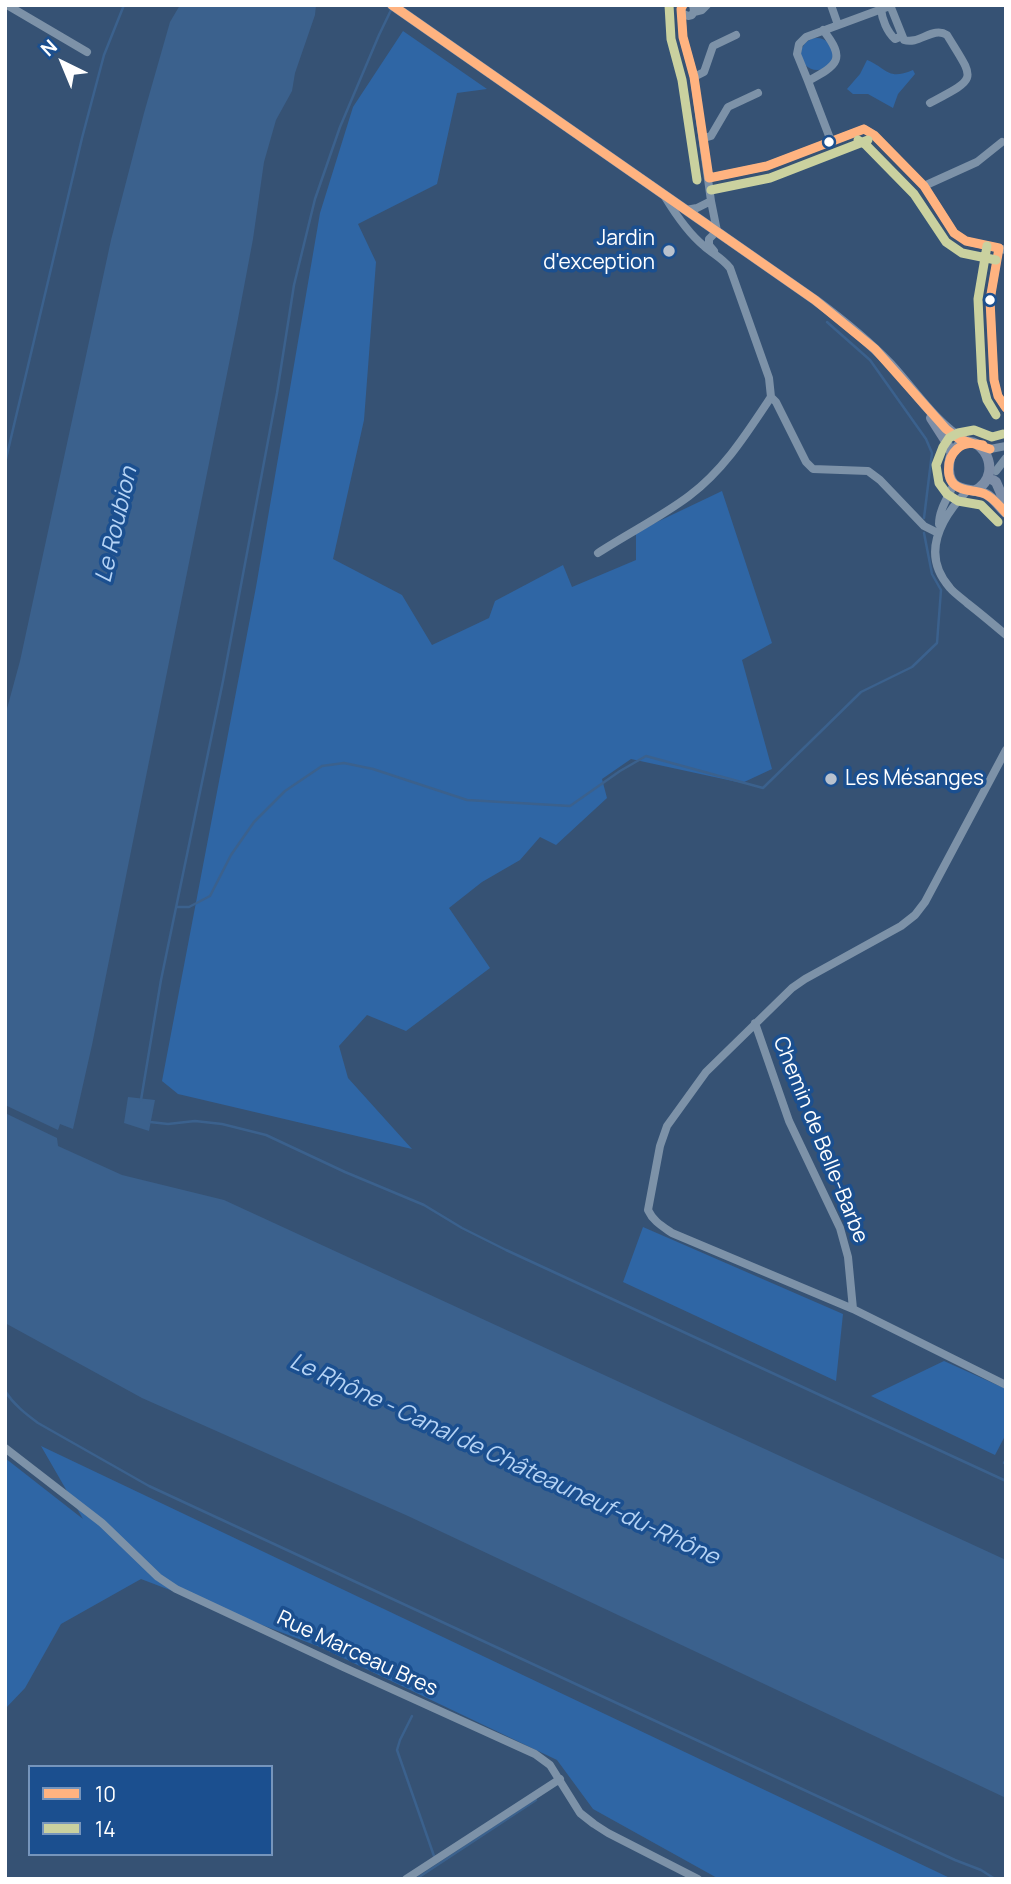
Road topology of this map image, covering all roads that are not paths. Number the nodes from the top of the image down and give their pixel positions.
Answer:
1 (7, 5) edge
2 (707, 5) edge
3 (831, 5) edge
4 (890, 5) edge
5 (394, 7) edge
6 (686, 9) edge
7 (881, 9) junction
8 (838, 25) junction
9 (823, 30) junction
10 (736, 35) dead end
11 (902, 36) junction
12 (87, 52) dead end
13 (802, 66) junction
14 (819, 75) junction
15 (694, 77) junction
16 (807, 81) junction
17 (758, 93) dead end
18 (930, 103) dead end
19 (704, 138) junction
20 (831, 141) junction
21 (1002, 142) dead end
22 (709, 178) junction
23 (924, 186) junction
24 (664, 195) junction
25 (711, 201) junction
26 (686, 210) junction
27 (717, 232) junction
28 (1002, 249) edge
29 (716, 254) junction
30 (771, 397) junction
31 (919, 400) junction
32 (1006, 408) edge
33 (966, 442) junction
34 (1006, 446) edge
35 (990, 449) junction
36 (951, 454) junction
37 (1006, 458) edge
38 (994, 475) junction
39 (954, 484) junction
40 (971, 491) junction
41 (1006, 505) edge
42 (1006, 513) edge
43 (939, 530) junction
44 (598, 553) dead end
45 (1006, 635) edge
46 (1006, 750) edge
47 (755, 1023) junction
48 (853, 1309) junction
49 (1006, 1385) edge
50 (5, 1448) edge
51 (560, 1779) junction
52 (406, 1879) edge
53 (698, 1879) edge

1 - 12 street
2 - 6 street
3 - 8 street
4 - 7 street
4 - 11 street
5 - 24 main road
6 - 15 street
7 - 8 street
7 - 11 street
8 - 9 street
9 - 13 street
9 - 14 street
10 - 15 street
11 - 18 street
13 - 14 street
13 - 16 street
14 - 16 street
15 - 19 street
16 - 20 street
17 - 19 street
19 - 22 street
20 - 22 street
20 - 23 street
21 - 23 street
22 - 25 street
23 - 28 street
24 - 26 main road
24 - 29 street
25 - 26 street
25 - 27 street
26 - 27 main road
27 - 29 street
27 - 31 main road
28 - 32 street
29 - 30 street
30 - 43 street
30 - 44 street
31 - 33 main road
31 - 36 main road
33 - 35 main road
33 - 36 main road
34 - 35 street
35 - 38 main road
36 - 39 main road
37 - 38 street
38 - 40 main road
38 - 41 main road
39 - 40 main road
39 - 43 street
40 - 42 main road
40 - 43 street
43 - 45 street
46 - 47 street
47 - 48 street, Chemin de Belle-Barbe
47 - 48 street
48 - 49 street
50 - 51 street, Rue Marceau Bres
51 - 52 street
51 - 53 street, Rue Marceau Bres

